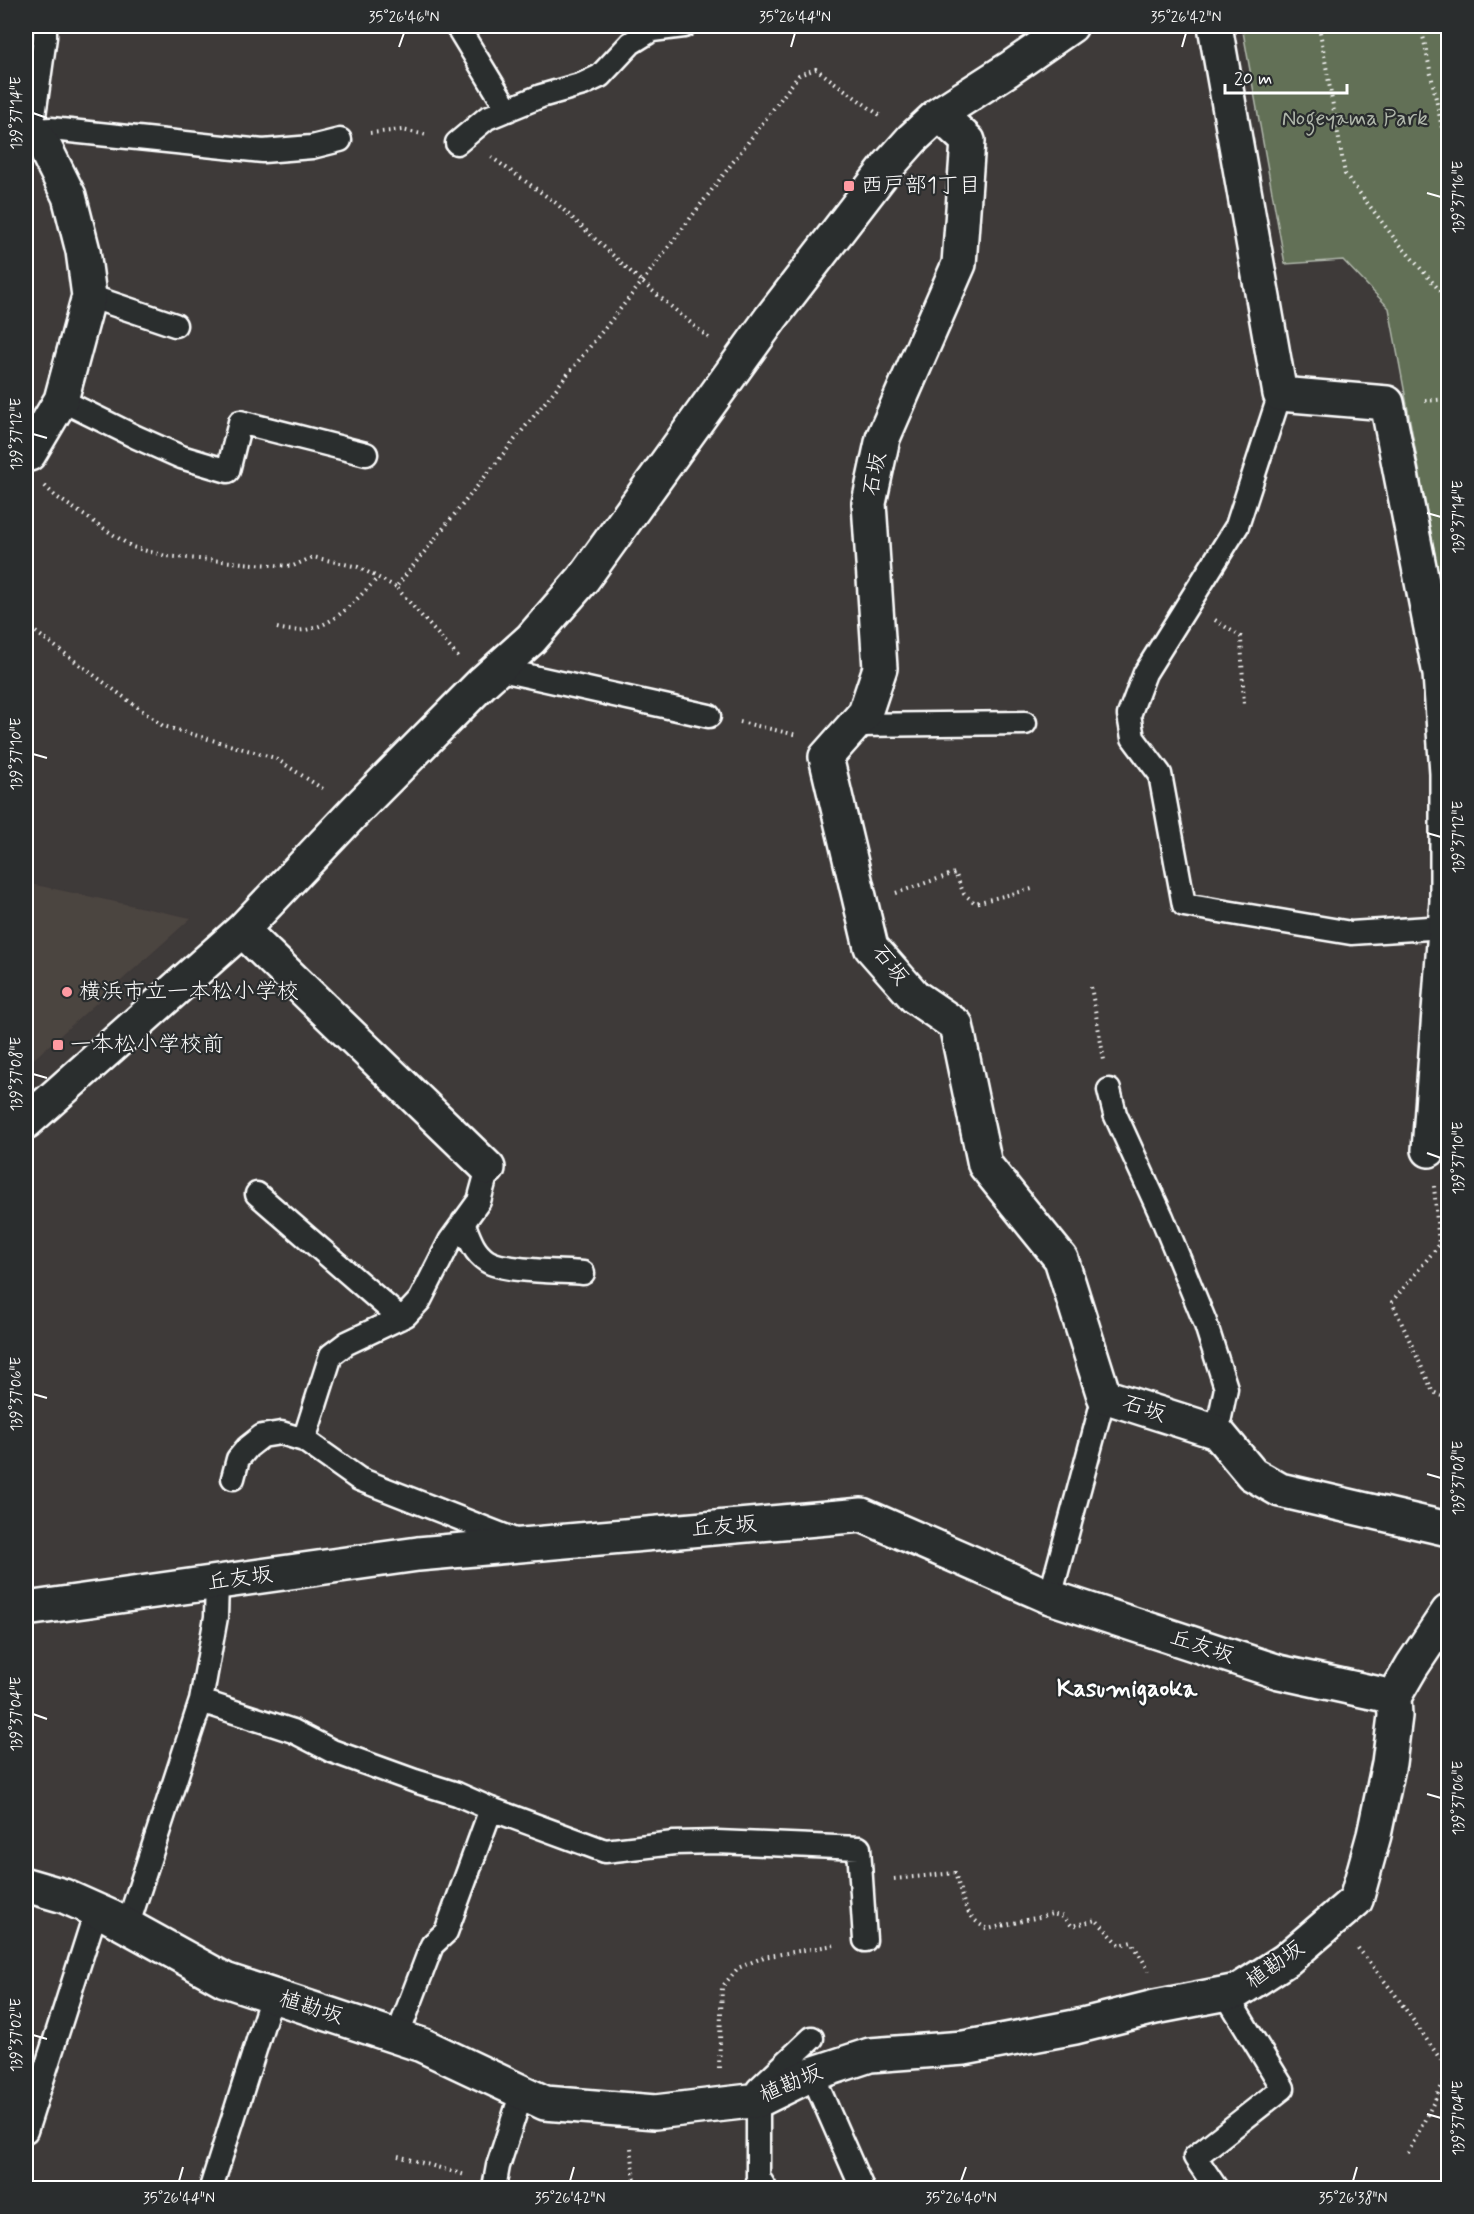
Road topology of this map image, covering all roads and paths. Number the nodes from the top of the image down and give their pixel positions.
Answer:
1 (45, 26) edge
2 (457, 26) edge
3 (684, 26) edge
4 (1071, 26) edge
5 (1215, 26) edge
6 (1319, 26) edge
7 (1421, 26) edge
8 (508, 110) junction
9 (939, 114) junction
10 (28, 129) edge
11 (912, 139) junction
12 (340, 140) joint
13 (457, 143) junction
14 (1449, 157) edge
15 (642, 282) junction
16 (89, 296) junction
17 (1449, 300) edge
18 (690, 323) dead end
19 (175, 325) dead end
20 (1280, 394) junction
21 (61, 400) junction
22 (27, 453) edge
23 (366, 454) dead end
24 (378, 578) junction
25 (396, 587) junction
26 (1189, 603) junction
27 (26, 625) edge
28 (277, 628) dead end
29 (1444, 674) edge
30 (490, 676) junction
31 (1244, 707) dead end
32 (709, 716) joint
33 (1025, 723) dead end
34 (854, 726) junction
35 (806, 737) dead end
36 (356, 810) junction
37 (1032, 889) dead end
38 (861, 904) junction
39 (1447, 909) edge
40 (242, 930) junction
41 (1091, 987) dead end
42 (1442, 1047) edge
43 (1109, 1090) joint
44 (26, 1122) edge
45 (1429, 1150) joint
46 (488, 1168) joint
47 (257, 1194) dead end
48 (463, 1222) junction
49 (583, 1273) dead end
50 (400, 1318) junction
51 (1104, 1396) junction
52 (1449, 1399) edge
53 (1217, 1432) junction
54 (304, 1440) junction
55 (233, 1478) dead end
56 (1449, 1529) edge
57 (525, 1544) junction
58 (217, 1582) junction
59 (1050, 1597) junction
60 (26, 1609) edge
61 (1449, 1612) edge
62 (1394, 1697) junction
63 (201, 1701) junction
64 (491, 1809) junction
65 (862, 1883) junction
66 (26, 1885) edge
67 (96, 1911) junction
68 (127, 1927) junction
69 (866, 1940) joint
70 (1353, 1942) dead end
71 (1154, 1981) dead end
72 (1226, 1993) junction
73 (272, 1996) junction
74 (398, 2037) junction
75 (812, 2038) dead end
76 (1449, 2072) edge
77 (812, 2074) junction
78 (522, 2092) junction
79 (758, 2095) junction
80 (26, 2131) edge
81 (1408, 2153) dead end
82 (398, 2156) dead end
83 (494, 2186) edge
84 (212, 2188) edge
85 (765, 2188) edge
86 (862, 2188) edge
87 (1216, 2188) edge

1 - 10 lane
2 - 8 lane
3 - 8 lane
4 - 9 street
5 - 20 street
6 - 17 path
7 - 14 path
8 - 13 lane
9 - 11 street
9 - 34 street, 石坂
10 - 12 lane
10 - 16 street
11 - 15 path
11 - 30 street
12 - 13 path
13 - 15 path
15 - 18 path
15 - 25 path
16 - 19 lane
16 - 21 street
20 - 26 lane
20 - 29 street
21 - 22 street
21 - 23 lane
22 - 24 path
24 - 25 path
24 - 28 path
25 - 30 path
26 - 31 path
26 - 39 lane
27 - 36 path
29 - 39 street
30 - 32 lane
30 - 36 street
32 - 35 path
33 - 34 lane
34 - 38 street, 石坂
36 - 40 street
37 - 38 path
38 - 51 street, 石坂
39 - 42 street
40 - 44 street
40 - 46 street
41 - 43 path
42 - 45 street
43 - 53 lane
45 - 52 path
46 - 48 lane
47 - 50 lane
48 - 49 lane
48 - 50 lane
50 - 54 lane
51 - 53 street, 石坂
51 - 59 lane
53 - 56 street
54 - 55 lane
54 - 57 lane
57 - 58 street, 丘友坂
57 - 59 street, 丘友坂
58 - 60 street, 丘友坂
58 - 63 lane
59 - 62 street, 丘友坂
61 - 62 street
62 - 72 street, 植勘坂
63 - 64 lane
63 - 68 lane
64 - 65 lane
64 - 74 lane
65 - 69 lane
65 - 71 path
66 - 67 street, 植勘坂
67 - 68 street, 植勘坂
67 - 80 lane
68 - 73 street, 植勘坂
69 - 79 path
70 - 76 path
72 - 77 street, 植勘坂
72 - 87 lane
73 - 74 street, 植勘坂
73 - 84 lane
74 - 78 street, 植勘坂
75 - 79 lane
76 - 81 path
77 - 79 street, 植勘坂
77 - 86 lane
78 - 79 street, 植勘坂
78 - 83 lane
79 - 85 lane
82 - 83 path

